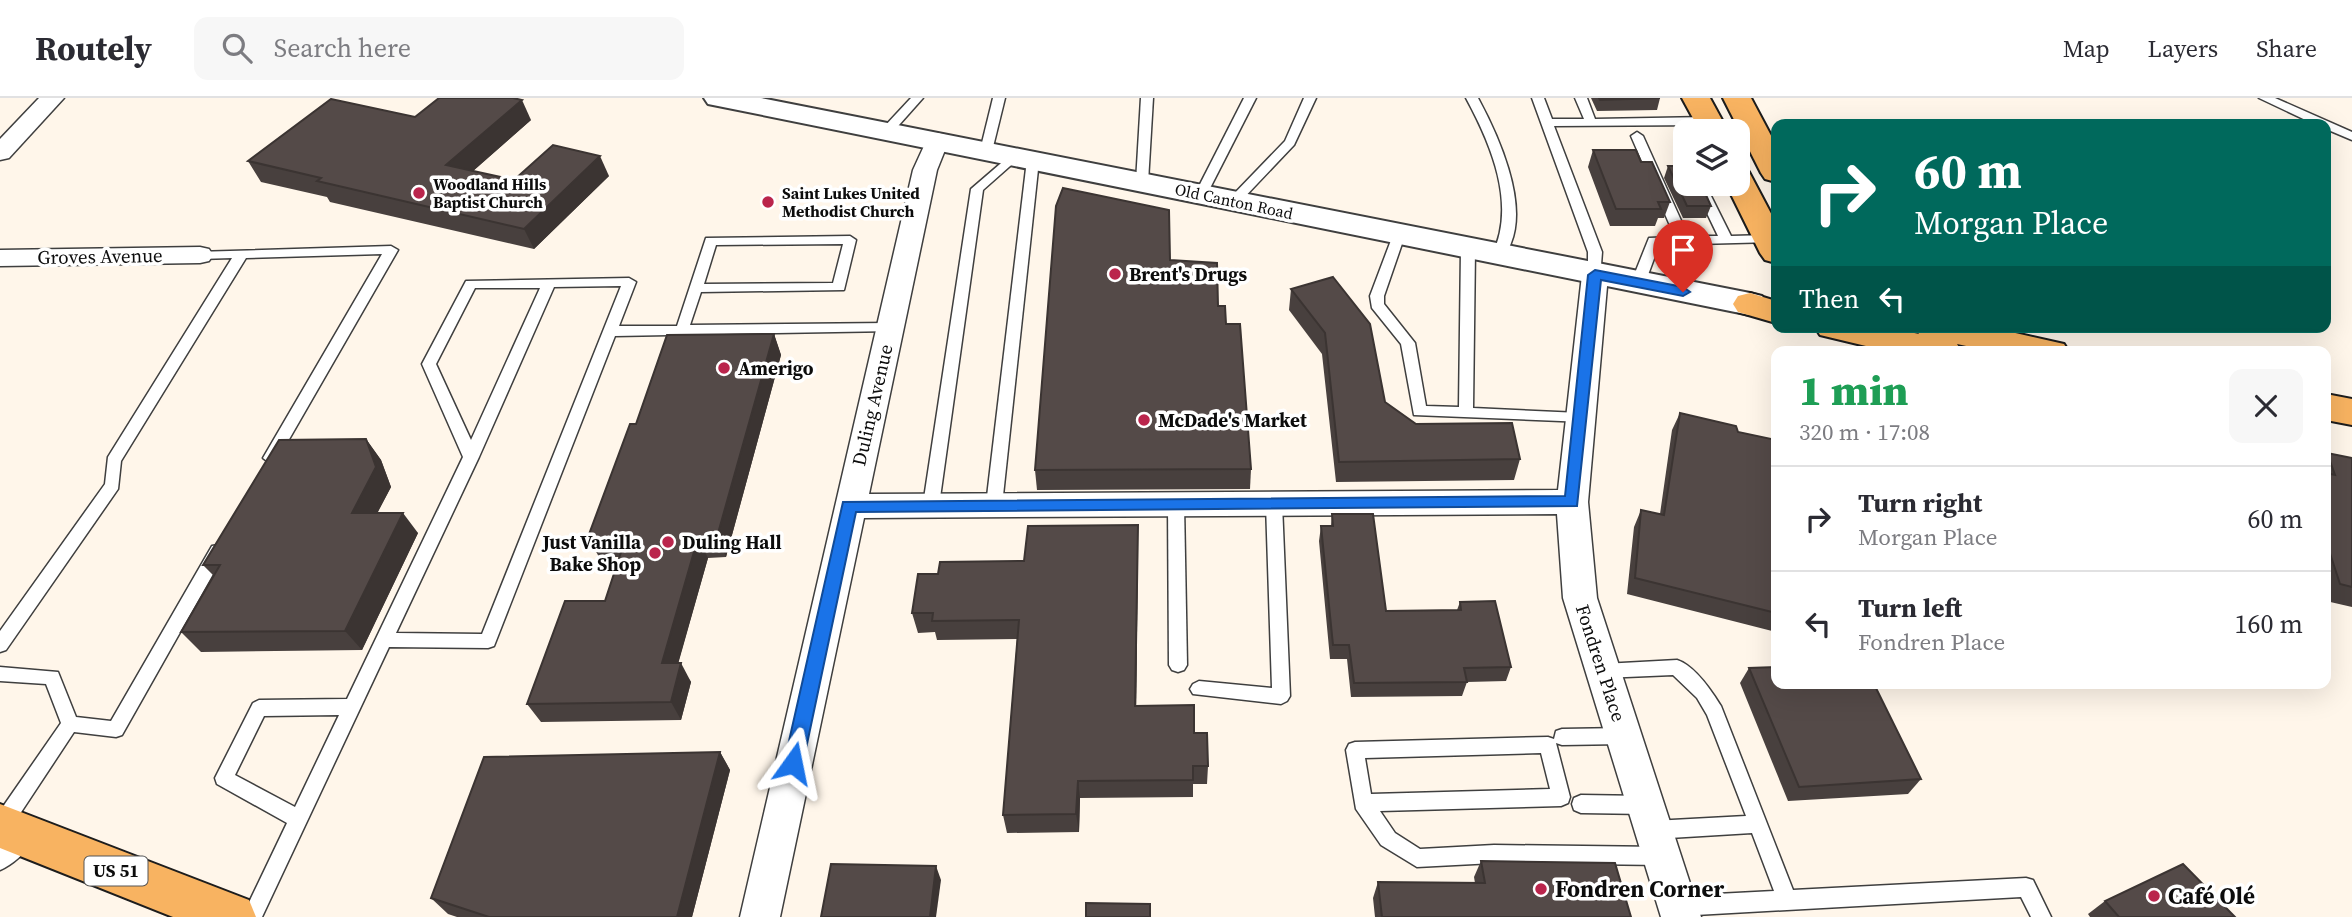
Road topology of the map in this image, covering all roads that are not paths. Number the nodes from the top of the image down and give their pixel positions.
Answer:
1 (52, 98) edge
2 (718, 98) edge
3 (917, 98) edge
4 (999, 98) edge
5 (1147, 98) edge
6 (1250, 98) edge
7 (1310, 98) edge
8 (1472, 98) edge
9 (1538, 98) edge
10 (1581, 98) edge
11 (1737, 98) edge
12 (2287, 98) edge
13 (2269, 100) edge
14 (1706, 117) edge
15 (2311, 119) edge
16 (1547, 123) junction
17 (1591, 123) junction
18 (2331, 128) edge
19 (887, 131) junction
20 (1637, 136) dead end
21 (2352, 136) edge
22 (937, 141) junction
23 (0, 153) edge
24 (1011, 156) junction
25 (1771, 163) edge
26 (1142, 182) junction
27 (1201, 194) junction
28 (1702, 196) edge
29 (1747, 196) edge
30 (1234, 201) junction
31 (1399, 235) junction
32 (1683, 239) junction
33 (1726, 239) junction
34 (1771, 242) edge
35 (1771, 246) edge
36 (1468, 249) junction
37 (200, 255) joint
38 (241, 255) junction
39 (1499, 255) junction
40 (0, 258) edge
41 (1595, 275) junction
42 (549, 283) junction
43 (1638, 283) junction
44 (696, 288) junction
45 (1768, 306) edge
46 (889, 328) junction
47 (681, 330) junction
48 (610, 331) junction
49 (1866, 333) edge
50 (1960, 333) edge
51 (1920, 346) edge
52 (2023, 346) edge
53 (2331, 408) edge
54 (2352, 412) edge
55 (1466, 413) junction
56 (1580, 418) junction
57 (2331, 430) edge
58 (2352, 434) edge
59 (471, 457) junction
60 (260, 478) edge
61 (1572, 502) junction
62 (1176, 504) junction
63 (1274, 504) junction
64 (994, 505) junction
65 (849, 506) junction
66 (931, 506) junction
67 (226, 537) edge
68 (384, 640) junction
69 (0, 646) edge
70 (1178, 665) dead end
71 (1603, 671) junction
72 (0, 674) edge
73 (1199, 689) dead end
74 (352, 707) junction
75 (70, 724) junction
76 (1624, 736) junction
77 (1562, 737) dead end
78 (1363, 803) junction
79 (1581, 804) dead end
80 (300, 820) junction
81 (1759, 824) junction
82 (1654, 830) junction
83 (7, 837) edge
84 (1787, 900) junction
85 (1680, 911) edge
86 (232, 917) edge
87 (252, 917) edge
88 (760, 917) edge
89 (2041, 917) edge

1 - 23 street
2 - 19 street, Old Canton Road
3 - 19 lane
4 - 24 lane
5 - 26 lane
6 - 27 lane
7 - 30 lane
8 - 39 lane
9 - 16 lane
10 - 17 lane
11 - 25 main road
12 - 13 lane
13 - 15 lane
14 - 17 lane
16 - 17 lane
16 - 41 lane
18 - 21 lane
19 - 22 street, Old Canton Road
20 - 32 lane
22 - 24 street, Old Canton Road
22 - 46 street, Duling Avenue
24 - 26 street, Old Canton Road
24 - 64 lane
24 - 66 lane
26 - 27 street, Old Canton Road
27 - 30 street, Old Canton Road
28 - 33 lane
29 - 34 main road
30 - 31 street, Old Canton Road
31 - 36 street, Old Canton Road
31 - 55 lane
32 - 33 lane
32 - 43 lane
33 - 35 lane
36 - 39 street, Old Canton Road
36 - 55 lane
37 - 38 lane
37 - 40 street, Groves Avenue
38 - 60 lane
38 - 69 lane
39 - 41 street, Old Canton Road
41 - 43 street, Old Canton Road
41 - 56 street, Fondren Place
42 - 48 lane
42 - 59 lane
42 - 59 lane
43 - 45 street, Old Canton Road
44 - 44 lane
44 - 47 lane
46 - 47 lane
46 - 65 street, Duling Avenue
47 - 48 lane
48 - 68 lane
49 - 51 main road
50 - 52 main road
53 - 54 main road
55 - 56 lane
56 - 61 street, Fondren Place
57 - 58 main road
59 - 68 lane
61 - 63 street
61 - 71 street, Fondren Place
62 - 63 street
62 - 64 street
62 - 70 lane
63 - 73 lane
64 - 66 street
65 - 66 street
65 - 88 street, Duling Avenue
67 - 75 lane
68 - 74 lane
71 - 76 street, Fondren Place
71 - 81 lane
72 - 75 lane
74 - 80 lane
74 - 80 lane
75 - 83 lane
76 - 77 lane
76 - 82 street, Fondren Place
78 - 78 lane
78 - 82 lane
79 - 82 lane
80 - 87 lane
81 - 82 lane
81 - 84 lane
82 - 85 street, Fondren Place
83 - 86 main road, US 51
84 - 85 lane
84 - 89 lane

